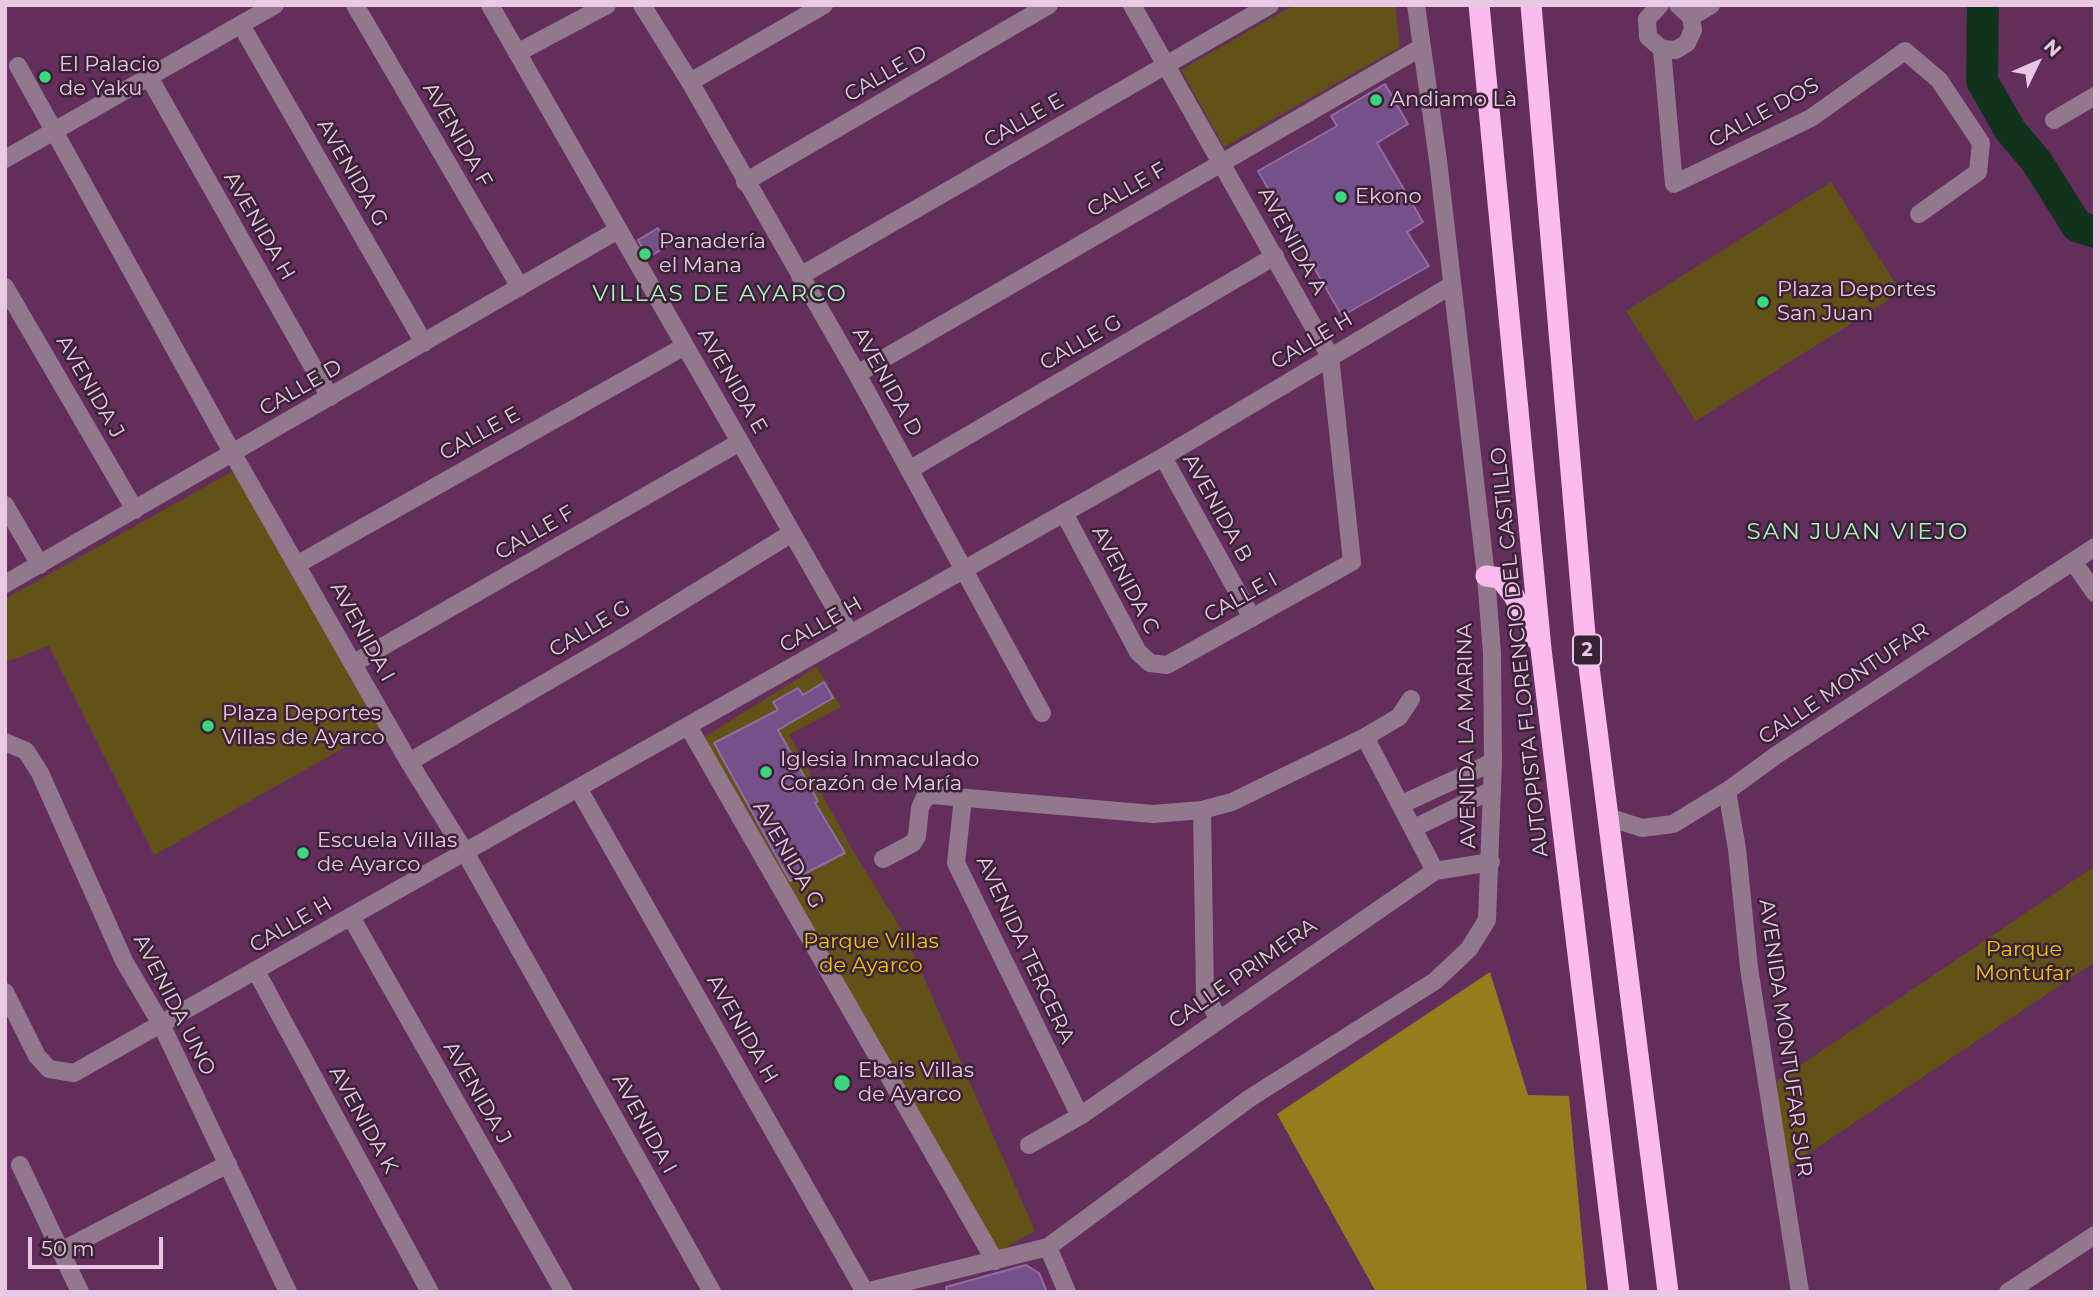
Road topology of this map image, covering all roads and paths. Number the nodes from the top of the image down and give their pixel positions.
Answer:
1 (275, 5) edge
2 (355, 5) edge
3 (490, 5) edge
4 (607, 5) edge
5 (642, 5) edge
6 (824, 5) edge
7 (1049, 5) edge
8 (1132, 5) edge
9 (1270, 5) edge
10 (1416, 5) edge
11 (1479, 5) edge
12 (1531, 5) edge
13 (1659, 5) edge
14 (1711, 5) edge
15 (1684, 11) edge
16 (241, 25) junction
17 (1422, 47) junction
18 (1662, 49) junction
19 (517, 53) junction
20 (1167, 65) junction
21 (18, 66) dead end
22 (149, 77) junction
23 (690, 82) junction
24 (2095, 96) edge
25 (2054, 120) dead end
26 (52, 132) junction
27 (5, 159) edge
28 (1222, 161) junction
29 (745, 182) junction
30 (1919, 214) dead end
31 (618, 230) junction
32 (1275, 256) junction
33 (800, 276) junction
34 (1452, 285) junction
35 (5, 287) edge
36 (520, 287) junction
37 (424, 343) junction
38 (685, 346) junction
39 (1330, 356) junction
40 (857, 374) junction
41 (330, 397) junction
42 (740, 442) junction
43 (233, 454) junction
44 (1163, 457) junction
45 (909, 470) junction
46 (5, 505) edge
47 (135, 510) junction
48 (1064, 513) junction
49 (792, 533) junction
50 (2095, 547) edge
51 (1352, 562) joint
52 (2074, 563) junction
53 (298, 564) junction
54 (40, 565) junction
55 (964, 570) junction
56 (1486, 576) junction
57 (5, 584) edge
58 (2095, 593) edge
59 (1252, 618) junction
60 (850, 634) junction
61 (1541, 649) junction
62 (354, 663) junction
63 (1150, 663) joint
64 (1411, 699) dead end
65 (1042, 713) dead end
66 (688, 726) junction
67 (1365, 737) junction
68 (10, 743) edge
69 (409, 762) junction
70 (1493, 762) junction
71 (579, 788) junction
72 (1492, 790) junction
73 (1727, 791) junction
74 (963, 798) junction
75 (1402, 804) junction
76 (1202, 810) junction
77 (1611, 818) junction
78 (1414, 828) junction
79 (465, 852) junction
80 (883, 859) dead end
81 (1491, 862) junction
82 (1435, 871) junction
83 (351, 916) junction
84 (256, 971) junction
85 (5, 992) edge
86 (1218, 1018) junction
87 (161, 1024) junction
88 (1080, 1116) junction
89 (1029, 1145) dead end
90 (228, 1164) junction
91 (20, 1165) dead end
92 (2095, 1235) edge
93 (1048, 1247) junction
94 (61, 1251) junction
95 (995, 1261) junction
96 (80, 1292) edge
97 (288, 1292) edge
98 (430, 1292) edge
99 (564, 1292) edge
100 (712, 1292) edge
101 (865, 1292) edge
102 (1067, 1292) edge
103 (1619, 1292) edge
104 (1668, 1292) edge
105 (1800, 1292) edge
106 (2008, 1292) edge

1 - 16 street
2 - 36 street, AVENIDA F
3 - 19 street, AVENIDA E
4 - 19 street
5 - 23 street, AVENIDA D
6 - 23 street
7 - 29 street, CALLE D
8 - 20 street, AVENIDA A
9 - 20 street, CALLE E
10 - 17 street, AVENIDA LA MARINA
11 - 61 highway, AUTOPISTA FLORENCIO DEL CASTILLO / 2
12 - 77 highway, 2
13 - 18 street
14 - 15 street
15 - 18 street
16 - 22 street
16 - 37 street, AVENIDA G
17 - 28 street, CALLE F
17 - 34 street, AVENIDA LA MARINA
18 - 30 street, CALLE DOS
19 - 31 street, AVENIDA E
20 - 28 street, AVENIDA A
20 - 33 street, CALLE E
21 - 26 street, AVENIDA I
22 - 26 street
22 - 41 street, AVENIDA H
23 - 29 street, AVENIDA D
24 - 25 street
26 - 27 street
26 - 43 street, AVENIDA I
28 - 32 street, AVENIDA A
28 - 40 street, CALLE F
29 - 33 street, AVENIDA D
31 - 36 street, CALLE D
31 - 38 street, AVENIDA E
32 - 39 street, AVENIDA A
32 - 45 street, CALLE G
33 - 40 street, AVENIDA D
34 - 39 street, CALLE H
34 - 56 street, AVENIDA LA MARINA
35 - 47 street, AVENIDA J
36 - 37 street, CALLE D
37 - 41 street, CALLE D
38 - 42 street, AVENIDA E
38 - 53 street, CALLE E
39 - 44 street, CALLE H
39 - 51 street, AVENIDA A
40 - 45 street, AVENIDA D
41 - 43 street, CALLE D
42 - 49 street, AVENIDA E
42 - 62 street, CALLE F
43 - 47 street, CALLE D
43 - 53 street, AVENIDA I
44 - 48 street, CALLE H
44 - 59 street, AVENIDA B
45 - 55 street, AVENIDA D
46 - 54 street
47 - 54 street, CALLE D
48 - 55 street, CALLE H
48 - 63 street, AVENIDA C
49 - 60 street, AVENIDA E
49 - 69 street, CALLE G
50 - 52 street, CALLE MONTUFAR
51 - 59 street, CALLE I
52 - 58 street
52 - 73 street, CALLE MONTUFAR
53 - 62 street, AVENIDA I
54 - 57 street, CALLE D
55 - 60 street, CALLE H
55 - 65 street, AVENIDA D
56 - 61 highway
56 - 70 street, AVENIDA LA MARINA
59 - 63 street, CALLE I
60 - 66 street, CALLE H
61 - 103 highway, AUTOPISTA FLORENCIO DEL CASTILLO / 2
62 - 69 street, AVENIDA I
64 - 67 street
66 - 71 street, CALLE H
66 - 95 street, AVENIDA G
67 - 75 street
67 - 76 street
68 - 87 street, AVENIDA UNO
69 - 79 street, AVENIDA I
70 - 72 street, AVENIDA LA MARINA
70 - 75 street
71 - 79 street, CALLE H
71 - 101 street, AVENIDA H
72 - 78 street
72 - 81 street, AVENIDA LA MARINA
73 - 77 street, CALLE MONTUFAR
73 - 105 street, AVENIDA MONTUFAR SUR
74 - 76 street
74 - 80 street
74 - 88 street, AVENIDA TERCERA
75 - 78 street
76 - 86 street
77 - 104 highway, 2
78 - 82 street
79 - 83 street, CALLE H
79 - 100 street, AVENIDA I
81 - 82 street, CALLE PRIMERA
81 - 93 street, AVENIDA LA MARINA
82 - 86 street, CALLE PRIMERA
83 - 84 street, CALLE H
83 - 99 street, AVENIDA J
84 - 87 street, CALLE H
84 - 98 street, AVENIDA K
85 - 87 street
86 - 88 street, CALLE PRIMERA
87 - 90 street, AVENIDA UNO
88 - 89 street, CALLE PRIMERA
90 - 94 street
90 - 97 street, AVENIDA UNO
91 - 94 street
92 - 106 street
93 - 95 street
93 - 102 street
94 - 96 street
95 - 101 street

